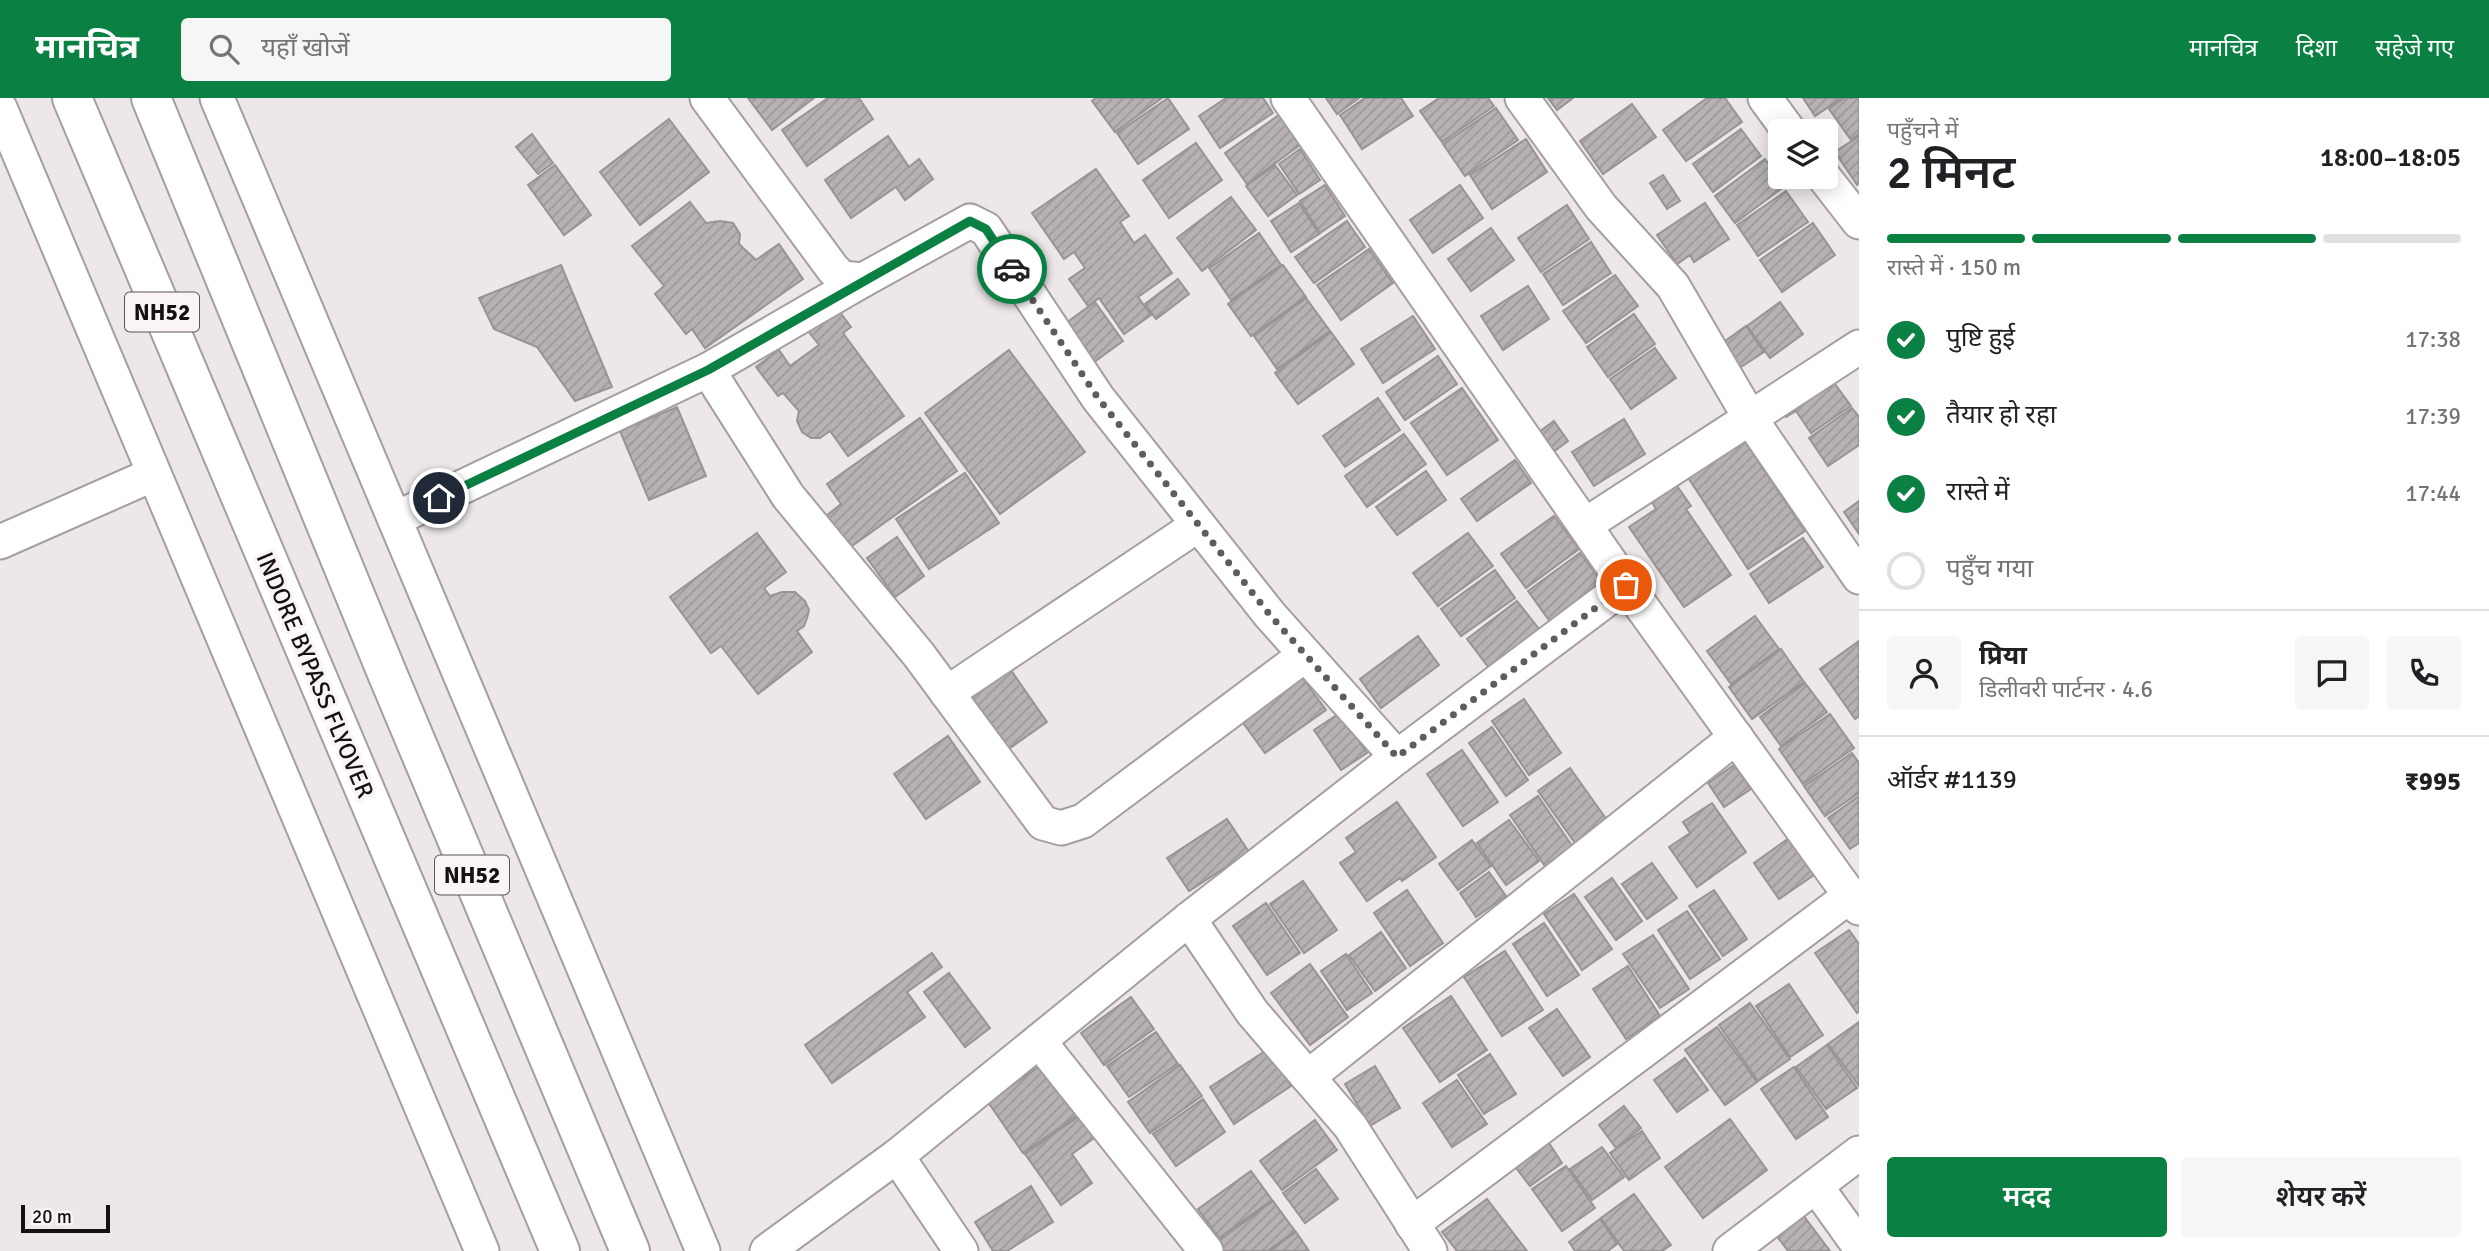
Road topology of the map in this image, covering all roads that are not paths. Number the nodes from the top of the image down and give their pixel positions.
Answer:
1 (72, 98) edge
2 (151, 98) edge
3 (217, 98) edge
4 (707, 98) edge
5 (1288, 98) edge
6 (1522, 98) edge
7 (1765, 98) edge
8 (0, 108) edge
9 (1780, 119) edge
10 (1833, 189) edge
11 (1859, 222) edge
12 (863, 280) junction
13 (1859, 347) edge
14 (708, 370) junction
15 (1750, 418) junction
16 (154, 474) junction
17 (395, 519) junction
18 (1198, 525) junction
19 (1585, 525) junction
20 (0, 542) edge
21 (1859, 577) edge
22 (1626, 585) junction
23 (1305, 654) junction
24 (947, 693) junction
25 (1736, 737) junction
26 (1397, 757) junction
27 (1855, 902) edge
28 (1189, 919) junction
29 (1039, 1041) junction
30 (1308, 1077) junction
31 (1859, 1153) edge
32 (897, 1156) junction
33 (1816, 1186) junction
34 (1419, 1242) edge
35 (1859, 1246) edge
36 (481, 1251) edge
37 (560, 1251) edge
38 (630, 1251) edge
39 (702, 1251) edge
40 (767, 1251) edge
41 (961, 1251) edge
42 (1206, 1251) edge
43 (1730, 1251) edge

1 - 37 highway, INDORE BYPASS FLYOVER / NH52
2 - 38 highway, NH52
3 - 17 street
4 - 12 street
5 - 19 street
6 - 15 street
7 - 9 street
8 - 16 street
10 - 11 street
12 - 14 street
12 - 18 street
13 - 15 street
14 - 17 street
14 - 24 street
15 - 19 street
15 - 21 street
16 - 20 street
16 - 36 street
17 - 39 street
18 - 23 street
18 - 24 street
19 - 22 street
22 - 25 street
22 - 26 street
23 - 24 street
23 - 26 street
25 - 27 street
25 - 30 street
26 - 28 street
27 - 34 street
28 - 29 street
28 - 30 street
29 - 32 street
29 - 42 street
30 - 34 street
31 - 33 street
32 - 40 street
32 - 41 street
33 - 35 street
33 - 43 street

